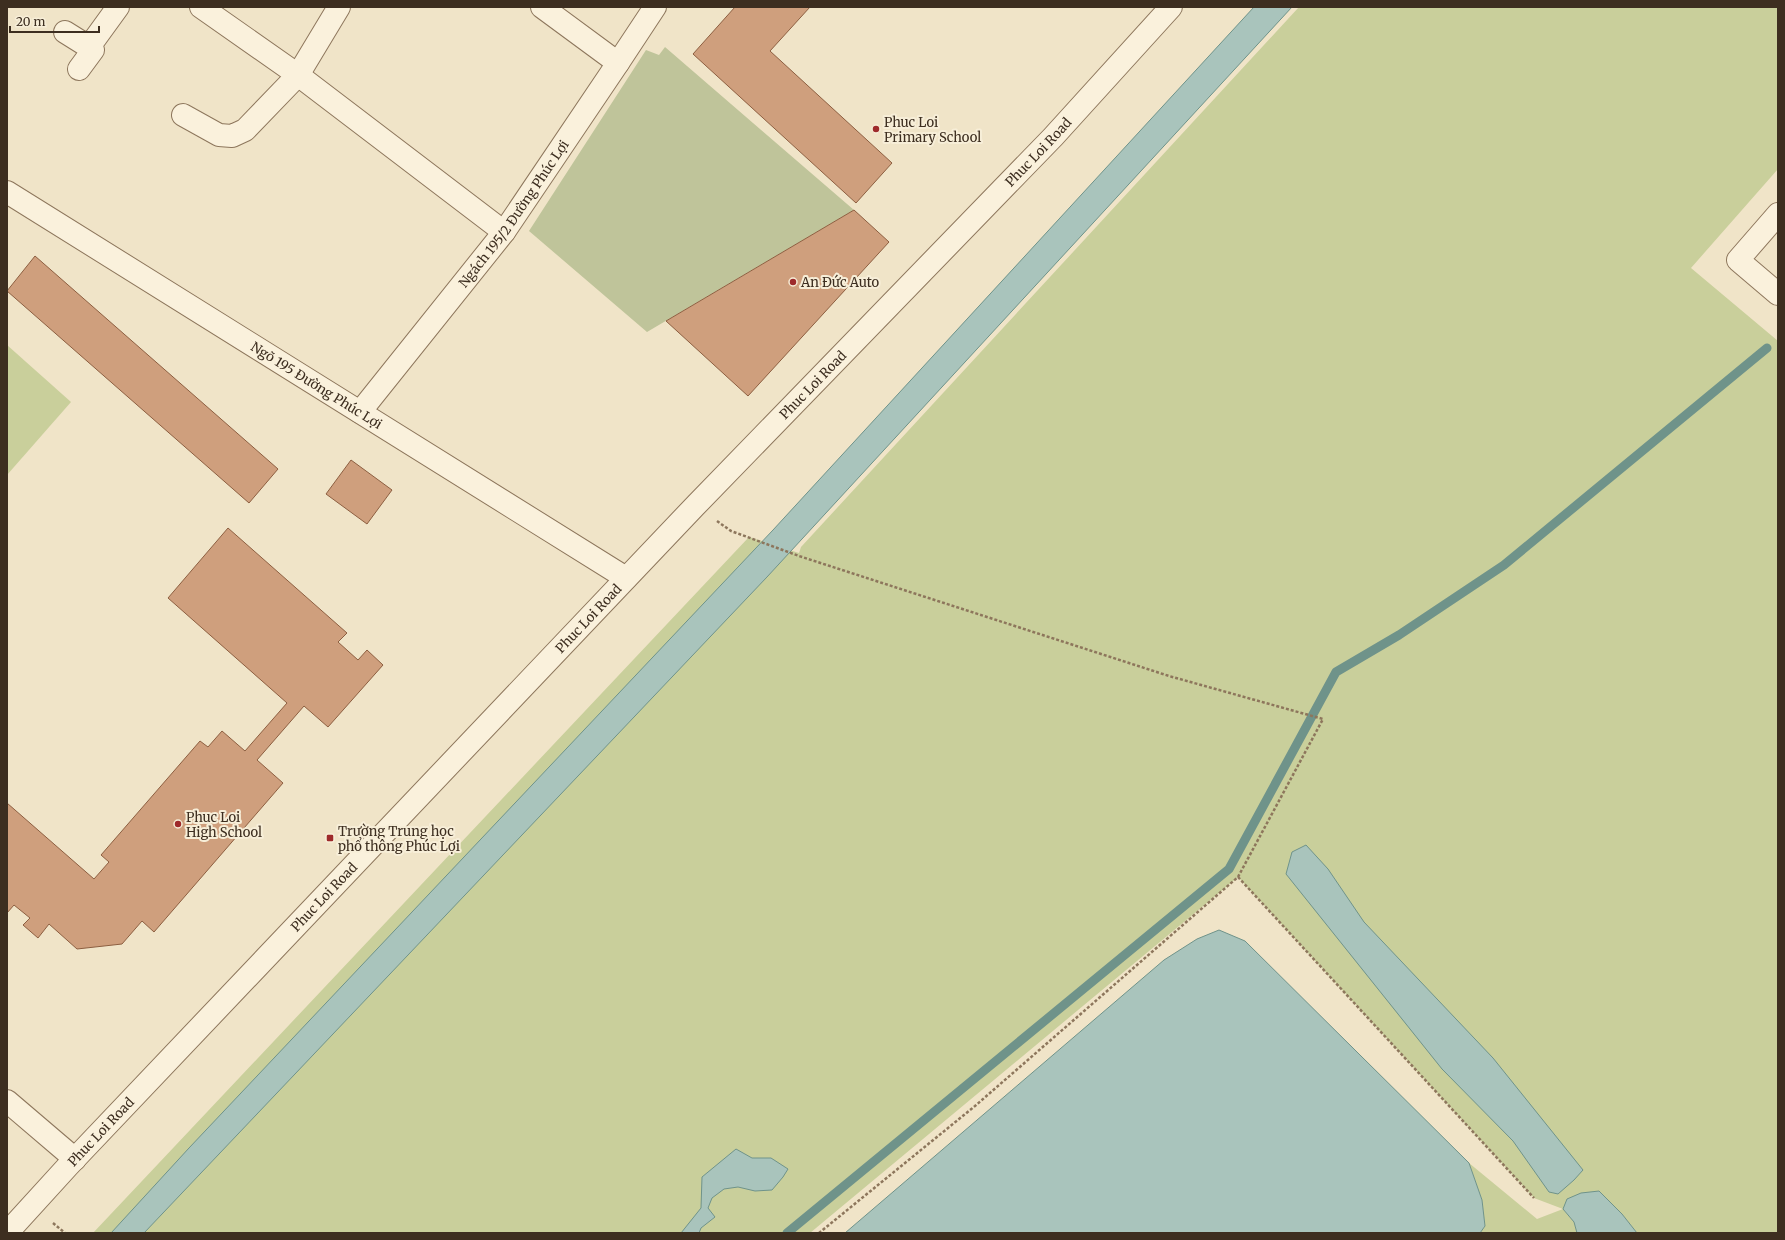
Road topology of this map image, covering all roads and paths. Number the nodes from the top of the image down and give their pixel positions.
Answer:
1 (118, 7) edge
2 (201, 7) edge
3 (339, 7) edge
4 (542, 7) edge
5 (655, 7) edge
6 (1171, 7) edge
7 (65, 32) dead end
8 (89, 47) junction
9 (618, 63) junction
10 (79, 69) dead end
11 (298, 76) junction
12 (183, 115) dead end
13 (7, 192) edge
14 (1778, 214) edge
15 (504, 232) junction
16 (1778, 294) edge
17 (360, 412) junction
18 (731, 531) dead end
19 (626, 578) junction
20 (1238, 877) junction
21 (7, 1101) edge
22 (75, 1159) junction
23 (1534, 1198) dead end
24 (7, 1233) edge
25 (819, 1233) edge

1 - 8 street
2 - 11 street
3 - 11 street
4 - 9 street
5 - 9 street, Ngách 195/2 Đường Phúc Lợi
6 - 19 street, Phuc Loi Road
7 - 8 street
8 - 10 street
9 - 15 street, Ngách 195/2 Đường Phúc Lợi
11 - 12 street
11 - 15 street
13 - 17 street, Ngõ 195 Đường Phúc Lợi
14 - 16 street
15 - 17 street, Ngách 195/2 Đường Phúc Lợi
17 - 19 street, Ngõ 195 Đường Phúc Lợi
18 - 20 path
19 - 22 street, Phuc Loi Road
20 - 23 path
20 - 25 path
21 - 22 street
22 - 24 street, Phuc Loi Road

